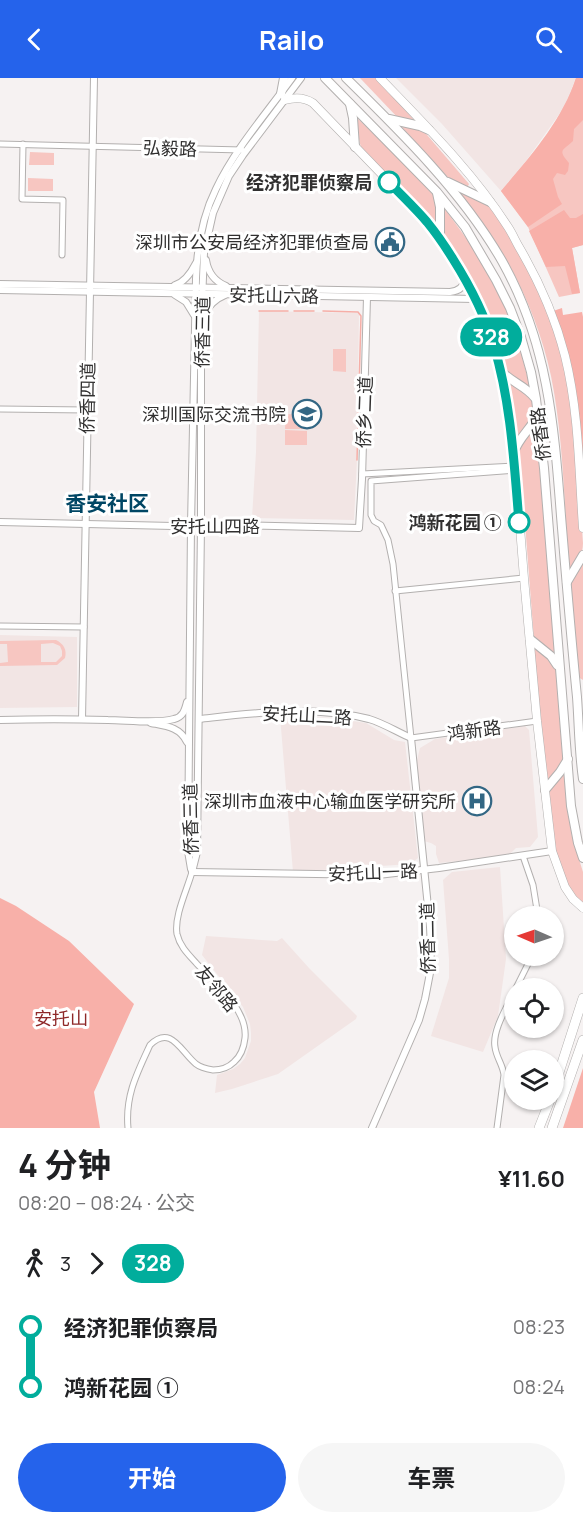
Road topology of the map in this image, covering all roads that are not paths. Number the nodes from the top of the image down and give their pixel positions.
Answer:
1 (94, 78) edge
2 (284, 78) edge
3 (292, 78) edge
4 (301, 78) edge
5 (325, 78) edge
6 (346, 78) edge
7 (351, 78) edge
8 (380, 78) edge
9 (356, 87) junction
10 (283, 97) junction
11 (350, 104) junction
12 (385, 117) junction
13 (429, 130) junction
14 (0, 144) edge
15 (23, 144) junction
16 (92, 145) junction
17 (355, 147) junction
18 (239, 150) junction
19 (247, 150) junction
20 (442, 178) junction
21 (437, 192) junction
22 (490, 202) junction
23 (440, 239) junction
24 (205, 248) junction
25 (62, 255) dead end
26 (197, 257) junction
27 (465, 279) junction
28 (0, 284) edge
29 (164, 287) junction
30 (235, 288) junction
31 (89, 289) junction
32 (0, 290) edge
33 (199, 290) junction
34 (169, 293) junction
35 (230, 294) junction
36 (367, 297) junction
37 (475, 299) junction
38 (195, 320) junction
39 (201, 325) junction
40 (501, 371) junction
41 (536, 399) junction
42 (0, 409) edge
43 (87, 410) junction
44 (538, 413) junction
45 (514, 452) junction
46 (515, 468) junction
47 (362, 474) junction
48 (0, 522) edge
49 (85, 524) junction
50 (191, 525) junction
51 (201, 525) junction
52 (359, 528) joint
53 (583, 528) edge
54 (583, 555) edge
55 (524, 578) junction
56 (566, 583) junction
57 (395, 591) junction
58 (0, 626) edge
59 (84, 627) junction
60 (530, 639) junction
61 (559, 670) junction
62 (575, 678) junction
63 (583, 684) edge
64 (190, 690) junction
65 (82, 719) junction
66 (199, 719) junction
67 (0, 720) edge
68 (138, 721) junction
69 (537, 721) junction
70 (411, 738) junction
71 (189, 749) junction
72 (568, 758) junction
73 (583, 779) edge
74 (545, 790) junction
75 (552, 852) junction
76 (522, 856) junction
77 (583, 858) edge
78 (424, 870) junction
79 (192, 872) junction
80 (536, 906) edge
81 (583, 908) edge
82 (583, 998) edge
83 (504, 1013) edge
84 (583, 1040) edge
85 (564, 1058) edge
86 (546, 1110) edge
87 (128, 1128) edge
88 (372, 1128) edge
89 (497, 1128) edge
90 (539, 1128) edge
91 (552, 1128) edge

1 - 16 street, 侨香四道
2 - 10 main road
3 - 10 street, 侨香三道
4 - 10 street, 侨香三道
5 - 11 main road, 侨香路
6 - 9 main road, 侨香路
7 - 9 main road
8 - 13 main road
9 - 12 main road, 侨香路
10 - 17 main road
10 - 18 street, 侨香三道
10 - 19 street, 侨香三道
11 - 17 main road
11 - 21 main road, 侨香路
12 - 13 main road
12 - 20 main road, 侨香路
13 - 22 main road
14 - 15 street, 弘毅路
15 - 16 street, 弘毅路
15 - 25 street
16 - 18 street, 弘毅路
16 - 31 street, 侨香四道
17 - 23 main road
18 - 19 street, 弘毅路
18 - 26 street, 侨香三道
19 - 24 street, 侨香三道
20 - 22 main road
20 - 56 main road, 侨香路
21 - 23 main road
21 - 41 main road, 侨香路
22 - 53 main road
23 - 27 main road
24 - 30 street
24 - 33 street, 侨香三道
26 - 29 street
26 - 33 street, 侨香三道
27 - 30 street, 安托山六路
27 - 37 main road
28 - 31 street, 安托山六路
29 - 31 street, 安托山六路
29 - 33 street, 安托山六路
30 - 33 street, 安托山六路
31 - 32 street, 安托山六路
31 - 34 street, 安托山六路
31 - 43 street, 侨香四道
33 - 34 street, 安托山六路
33 - 35 street, 安托山六路
33 - 38 street, 侨香三道
33 - 39 street, 侨香三道
34 - 38 street
35 - 36 street, 安托山六路
35 - 39 street
36 - 37 street, 安托山六路
36 - 47 street, 侨乡二道
37 - 40 main road
38 - 50 street, 侨香三道
39 - 51 street, 侨香三道
40 - 41 main road
40 - 45 main road
41 - 44 main road, 侨香路
42 - 43 street
43 - 49 street, 侨香四道
44 - 45 main road
44 - 61 main road, 侨香路
45 - 46 main road
46 - 47 street
46 - 55 main road
46 - 57 street
47 - 52 street, 侨乡二道
48 - 49 street, 安托山四路
49 - 50 street, 安托山四路
49 - 59 street, 侨香四道
50 - 51 street, 安托山四路
50 - 64 street, 侨香三道
51 - 52 street, 安托山四路
51 - 66 street, 侨香三道
54 - 56 main road
55 - 57 street
55 - 60 main road
56 - 62 main road, 侨香路
57 - 70 street
58 - 59 street
59 - 65 street, 侨香四道
60 - 61 main road
60 - 69 main road
61 - 72 main road, 侨香路
62 - 63 main road
62 - 73 main road, 侨香路
64 - 68 street
64 - 71 street, 侨香三道
65 - 67 street
65 - 68 street
66 - 70 street, 安托山二路
66 - 79 street, 侨香三道
68 - 71 street
69 - 70 street, 鸿新路
69 - 74 main road
70 - 78 street, 侨香二道
71 - 79 street, 侨香三道
72 - 74 main road
72 - 77 main road, 侨香路
74 - 75 main road
75 - 76 street, 安托山一路
75 - 81 main road
76 - 78 street, 安托山一路
76 - 80 street
78 - 79 street, 安托山一路
78 - 88 street, 侨香二道
79 - 87 street, 友邻路
82 - 85 highway
83 - 89 street
84 - 91 highway
86 - 90 highway

